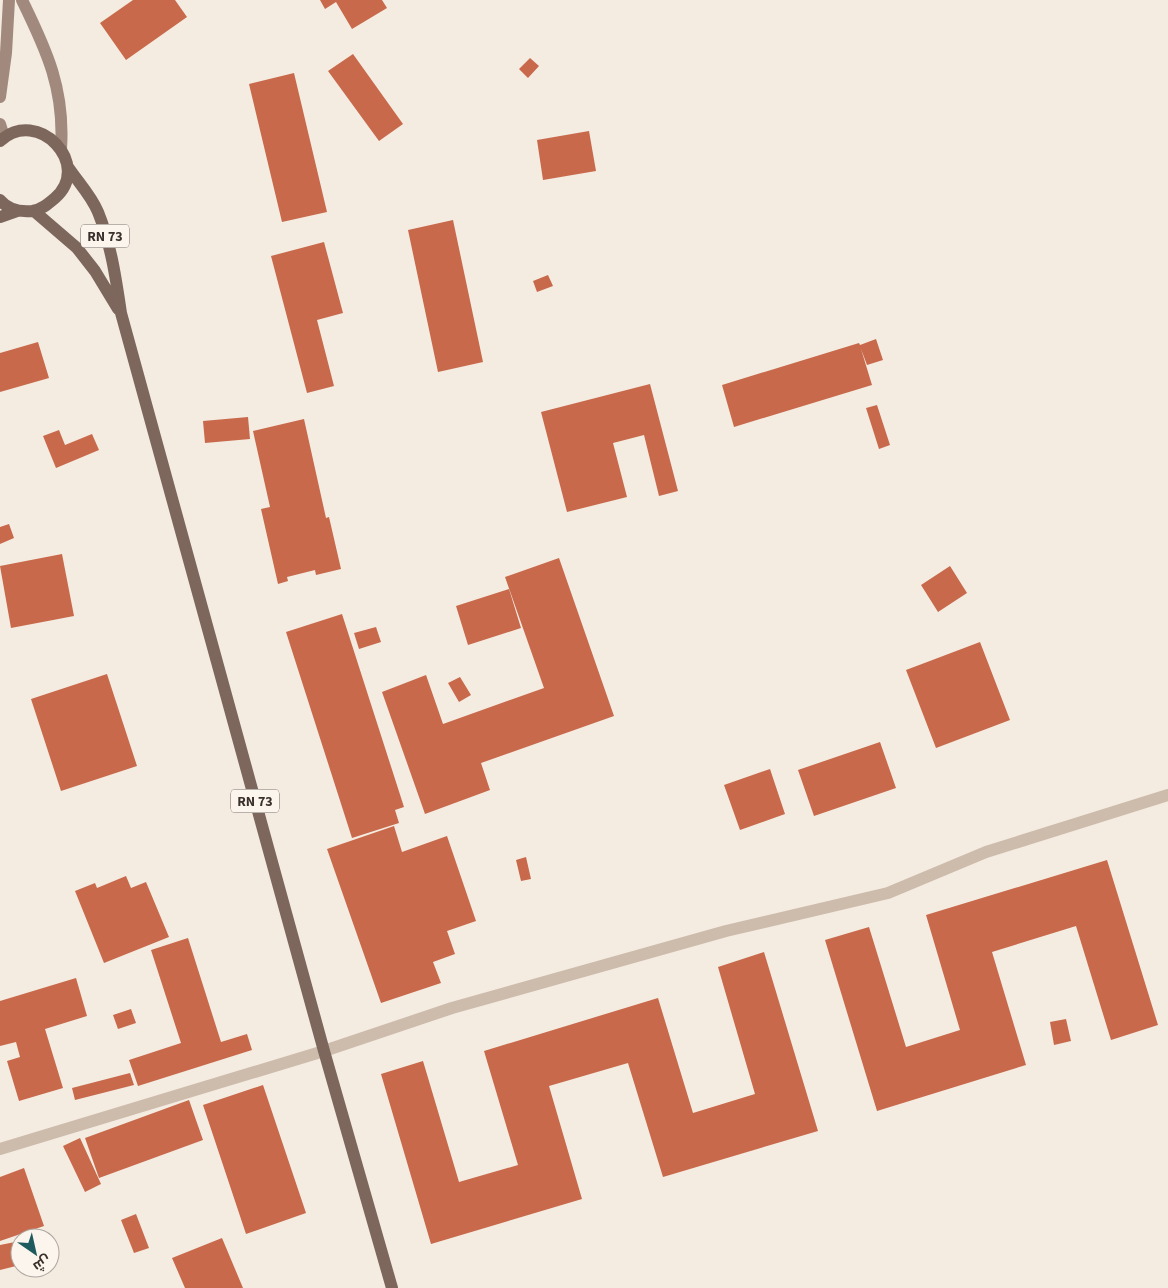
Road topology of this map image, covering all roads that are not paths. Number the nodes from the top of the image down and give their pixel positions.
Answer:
1 (9, 0) edge
2 (22, 0) edge
3 (0, 97) edge
4 (0, 124) edge
5 (2, 139) edge
6 (62, 149) junction
7 (68, 167) junction
8 (0, 200) edge
9 (17, 210) junction
10 (34, 211) junction
11 (0, 217) edge
12 (121, 313) junction
13 (1168, 795) edge
14 (324, 1051) junction
15 (0, 1149) edge
16 (392, 1288) edge

1 - 3 main road
2 - 6 main road
4 - 5 main road
5 - 6 main road
6 - 7 main road
7 - 10 main road
7 - 12 main road, RN 73
8 - 9 main road
9 - 10 main road
9 - 11 main road
10 - 12 main road, RN 73
12 - 14 main road, RN 73
13 - 14 street
14 - 15 street
14 - 16 main road, RN 73

